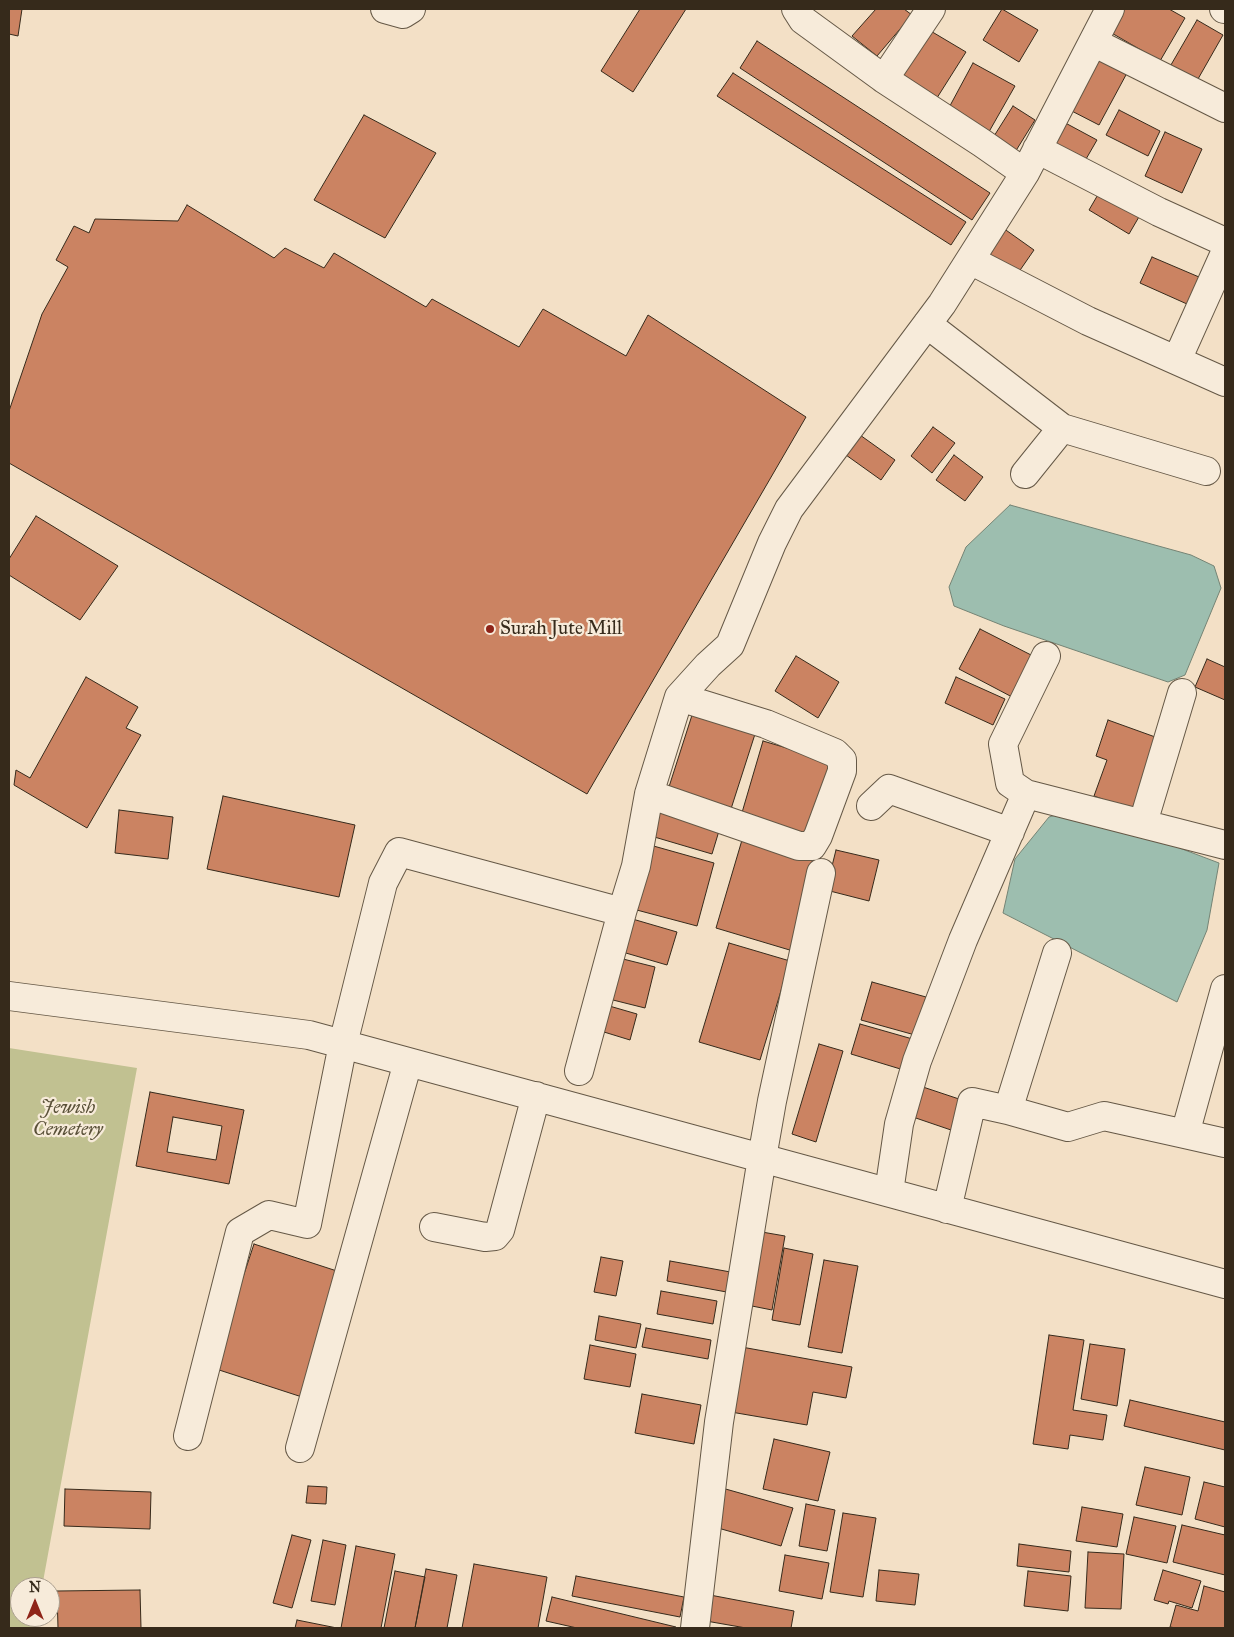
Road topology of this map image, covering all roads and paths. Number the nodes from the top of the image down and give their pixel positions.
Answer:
1 (384, 9) edge
2 (411, 9) edge
3 (796, 9) edge
4 (931, 9) edge
5 (1110, 9) edge
6 (1093, 42) junction
7 (884, 79) junction
8 (1225, 108) edge
9 (1038, 149) junction
10 (1024, 173) junction
11 (1225, 242) edge
12 (1225, 253) edge
13 (970, 260) junction
14 (927, 324) junction
15 (1177, 360) junction
16 (1225, 382) edge
17 (1062, 428) junction
18 (1206, 471) dead end
19 (1025, 474) dead end
20 (1046, 656) dead end
21 (1182, 692) dead end
22 (680, 697) junction
23 (649, 794) junction
24 (1026, 794) junction
25 (871, 806) dead end
26 (1143, 823) junction
27 (1010, 832) junction
28 (1225, 846) edge
29 (822, 873) dead end
30 (622, 912) junction
31 (1057, 953) dead end
32 (9, 996) edge
33 (1224, 1001) edge
34 (343, 1044) junction
35 (408, 1062) junction
36 (579, 1070) dead end
37 (536, 1096) junction
38 (1008, 1110) junction
39 (1185, 1134) junction
40 (1225, 1143) edge
41 (762, 1158) junction
42 (889, 1192) junction
43 (947, 1209) junction
44 (434, 1227) dead end
45 (1225, 1284) edge
46 (188, 1436) dead end
47 (300, 1448) dead end
48 (695, 1628) edge

1 - 2 street
3 - 7 street
4 - 7 street
5 - 6 street
6 - 8 street
6 - 9 street
7 - 10 street
9 - 10 street
9 - 11 street
10 - 13 street
12 - 15 street
13 - 14 street
13 - 15 street
14 - 17 street
14 - 22 street
15 - 16 street
17 - 18 street
17 - 19 street
20 - 24 street
21 - 26 street
22 - 23 street
22 - 23 street
23 - 30 street
24 - 26 street
24 - 27 street
25 - 27 street
26 - 28 street
27 - 42 street
29 - 41 street
30 - 34 street
30 - 36 street
31 - 38 street
32 - 34 street
33 - 39 street
34 - 35 street
34 - 46 street
35 - 37 street
35 - 47 street
37 - 41 street
37 - 44 street
38 - 39 street
38 - 43 street
39 - 40 street
41 - 42 street
41 - 48 street
42 - 43 street
43 - 45 street

